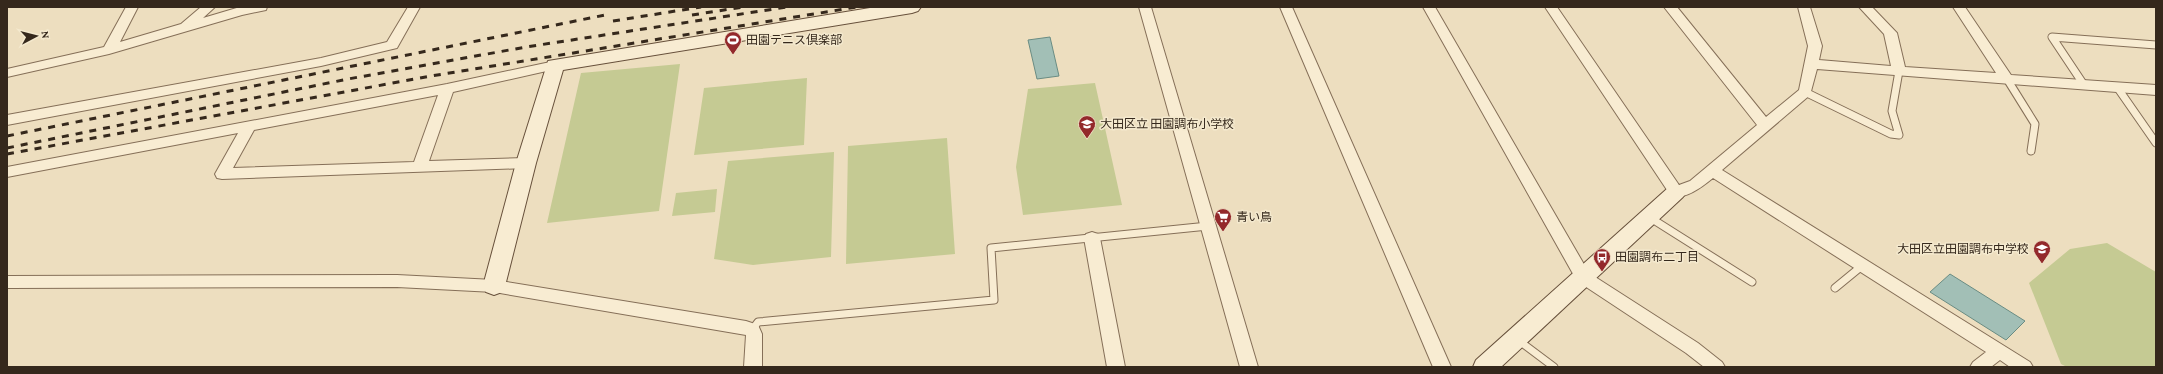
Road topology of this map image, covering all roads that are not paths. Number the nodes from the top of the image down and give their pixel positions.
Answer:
1 (132, 7) edge
2 (209, 7) edge
3 (261, 7) edge
4 (414, 7) edge
5 (912, 7) edge
6 (1145, 7) edge
7 (1286, 7) edge
8 (1429, 7) edge
9 (1551, 7) edge
10 (1670, 7) edge
11 (1804, 7) edge
12 (1866, 7) edge
13 (1959, 7) edge
14 (178, 30) junction
15 (2156, 45) edge
16 (109, 50) junction
17 (1812, 64) junction
18 (555, 65) junction
19 (1899, 71) junction
20 (7, 72) edge
21 (2007, 79) junction
22 (2084, 85) junction
23 (2117, 88) junction
24 (447, 89) junction
25 (2156, 90) edge
26 (1806, 92) junction
27 (7, 120) edge
28 (1765, 126) junction
29 (249, 127) junction
30 (2156, 143) edge
31 (2031, 151) dead end
32 (526, 163) junction
33 (420, 167) junction
34 (1711, 170) junction
35 (7, 172) edge
36 (1676, 192) junction
37 (1649, 217) junction
38 (1208, 226) junction
39 (1092, 238) junction
40 (1863, 264) junction
41 (1583, 277) junction
42 (7, 282) edge
43 (1752, 282) dead end
44 (494, 286) junction
45 (1835, 288) dead end
46 (752, 330) junction
47 (1516, 339) junction
48 (1999, 351) junction
49 (753, 367) edge
50 (1116, 367) edge
51 (1249, 367) edge
52 (1442, 367) edge
53 (1485, 367) edge
54 (1554, 367) edge
55 (1716, 367) edge
56 (1979, 367) edge
57 (2024, 367) edge

1 - 16 street
2 - 14 street
3 - 14 street
4 - 27 street
5 - 18 street
6 - 38 street
7 - 52 street
8 - 41 street
9 - 36 street
10 - 28 street
11 - 17 street
12 - 19 street
13 - 21 street
14 - 16 street
15 - 22 lane
16 - 20 street
17 - 19 street
17 - 26 street
18 - 24 street
18 - 32 street
19 - 21 street
19 - 26 lane
21 - 22 street
21 - 31 lane
22 - 23 street
23 - 25 street
23 - 30 lane
24 - 29 street
24 - 33 street
26 - 28 street
28 - 34 street
29 - 33 street
29 - 35 street
32 - 33 street
32 - 44 street
34 - 36 street
34 - 40 street
36 - 37 street
37 - 41 street
37 - 43 lane
38 - 39 lane
38 - 51 street
39 - 46 lane
39 - 50 street
40 - 45 lane
40 - 48 street
41 - 47 street
41 - 55 street
42 - 44 street
44 - 46 street
46 - 49 street
47 - 53 street
47 - 54 lane
48 - 56 street
48 - 57 street

